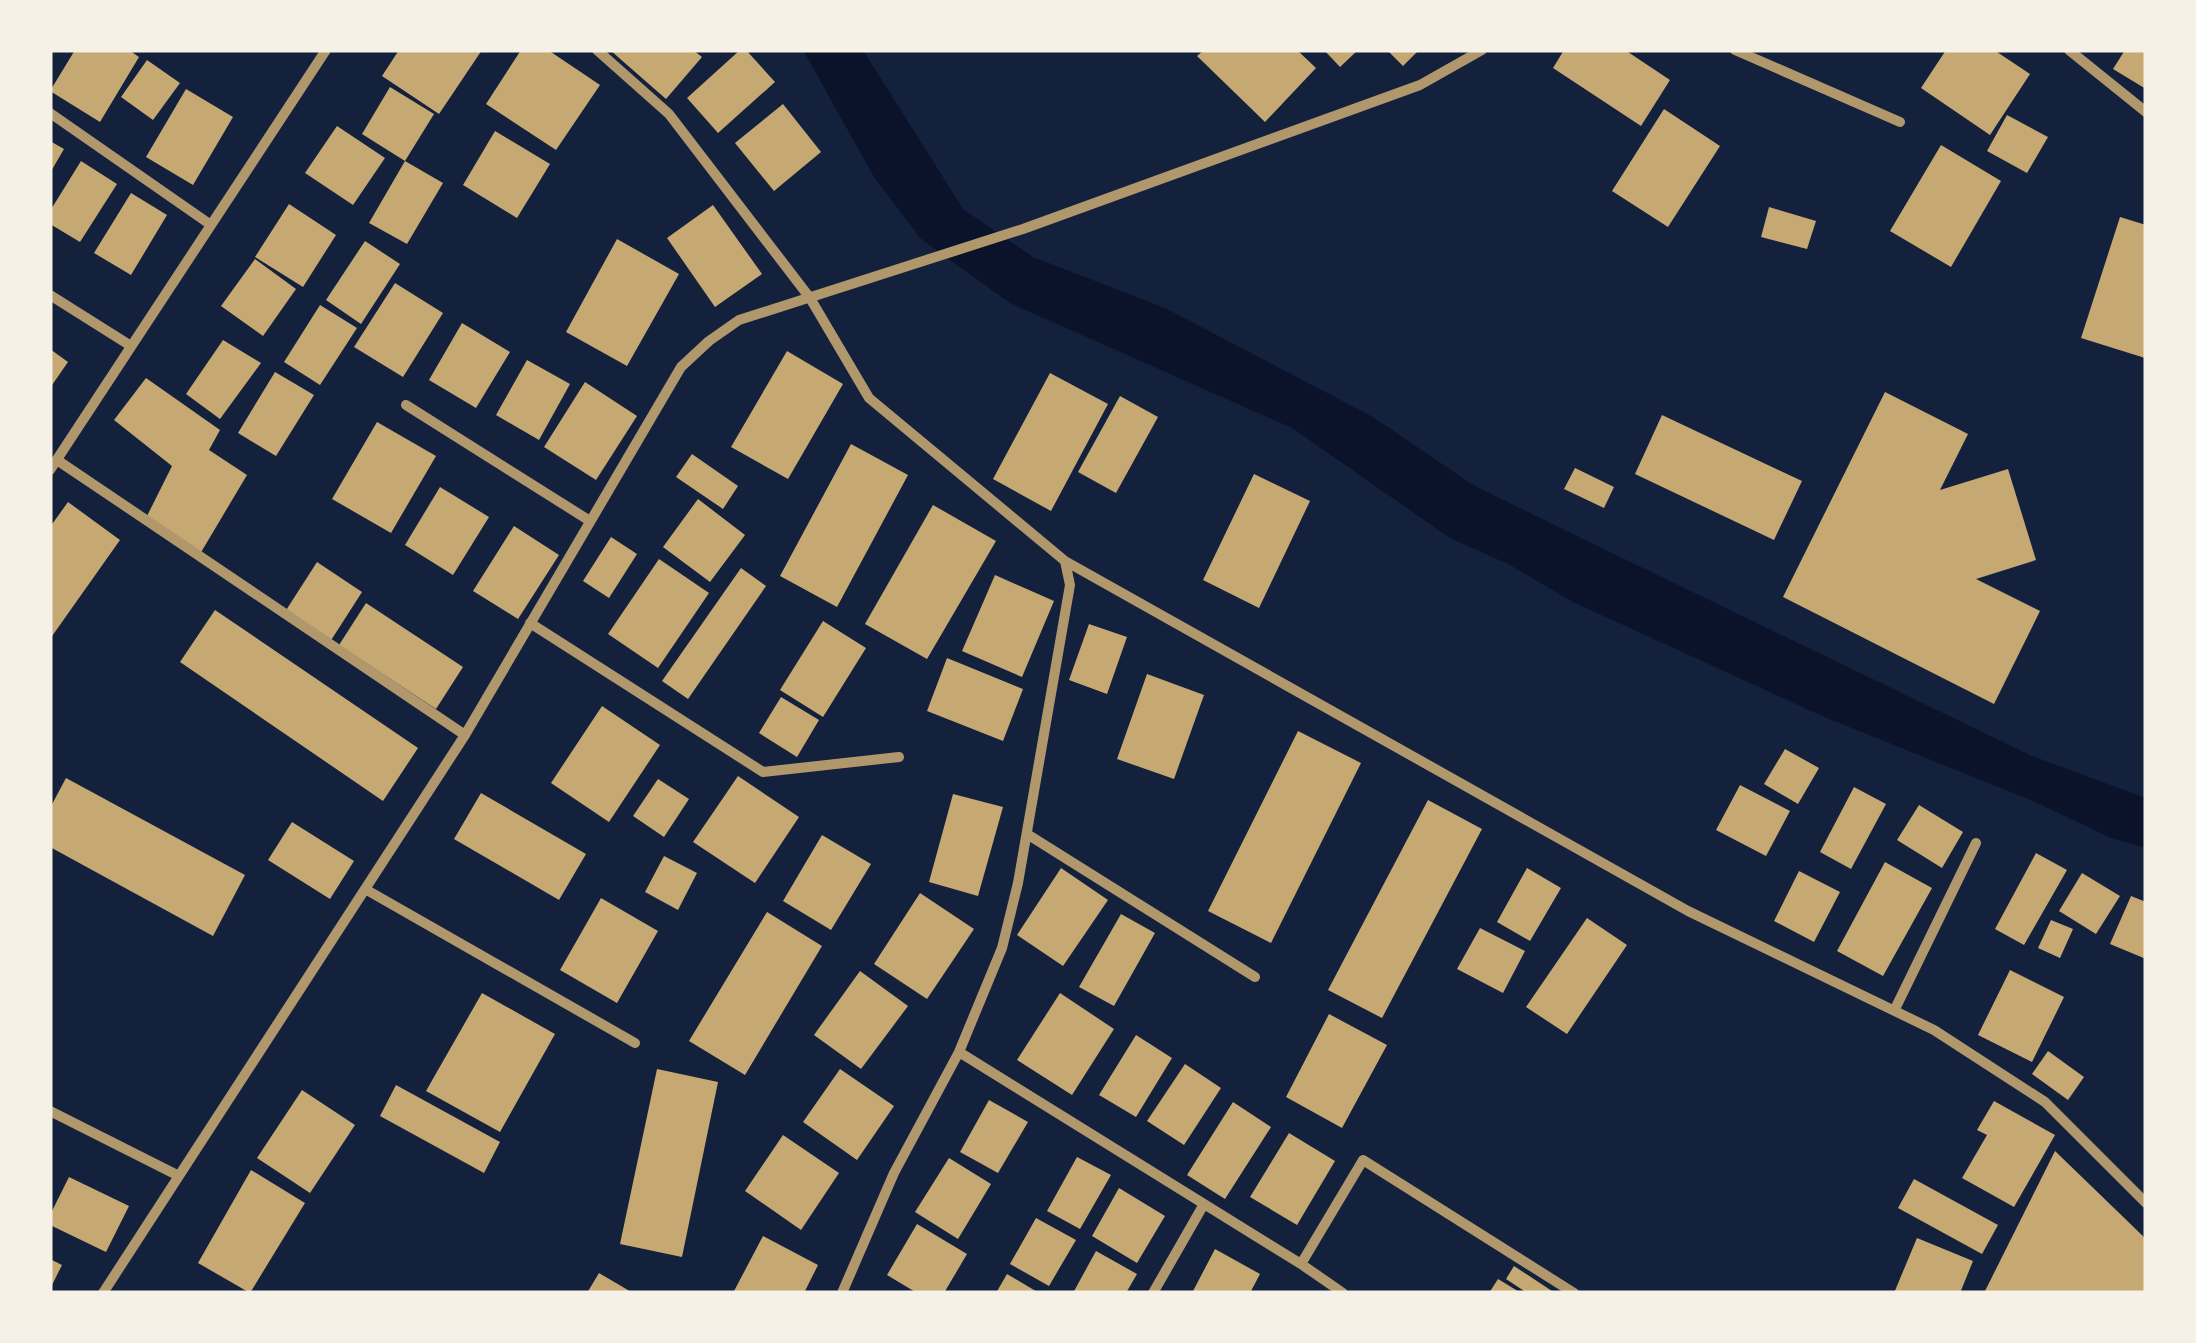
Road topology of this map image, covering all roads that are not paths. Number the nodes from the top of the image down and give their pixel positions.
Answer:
1 (326, 50) edge
2 (597, 50) edge
3 (1482, 50) edge
4 (1735, 50) edge
5 (2069, 50) edge
6 (2146, 112) edge
7 (50, 113) edge
8 (1900, 122) dead end
9 (211, 225) junction
10 (50, 295) edge
11 (810, 298) junction
12 (131, 346) junction
13 (406, 405) dead end
14 (53, 465) edge
15 (590, 520) junction
16 (1065, 560) junction
17 (530, 623) junction
18 (464, 734) junction
19 (900, 757) dead end
20 (1026, 834) junction
21 (1976, 843) dead end
22 (364, 890) junction
23 (1255, 978) dead end
24 (1895, 1008) junction
25 (635, 1043) dead end
26 (959, 1052) junction
27 (50, 1112) edge
28 (179, 1176) junction
29 (2146, 1203) edge
30 (1204, 1204) junction
31 (1301, 1264) junction
32 (848, 1291) edge
33 (103, 1293) edge
34 (1153, 1293) edge
35 (1344, 1293) edge
36 (1574, 1293) edge

1 - 9 street
2 - 11 street
3 - 11 street
4 - 8 street
5 - 6 street
7 - 9 street
9 - 12 street
10 - 12 street
11 - 15 street
11 - 16 street
12 - 14 street
13 - 15 street
14 - 18 street
15 - 17 street
16 - 20 street
16 - 24 street
17 - 18 street
17 - 19 street
18 - 22 street
20 - 23 street
20 - 26 street
21 - 24 street
22 - 25 street
22 - 28 street
24 - 29 street
26 - 30 street
26 - 32 street
27 - 28 street
28 - 33 street
30 - 31 street
30 - 34 street
31 - 35 street
31 - 36 street

